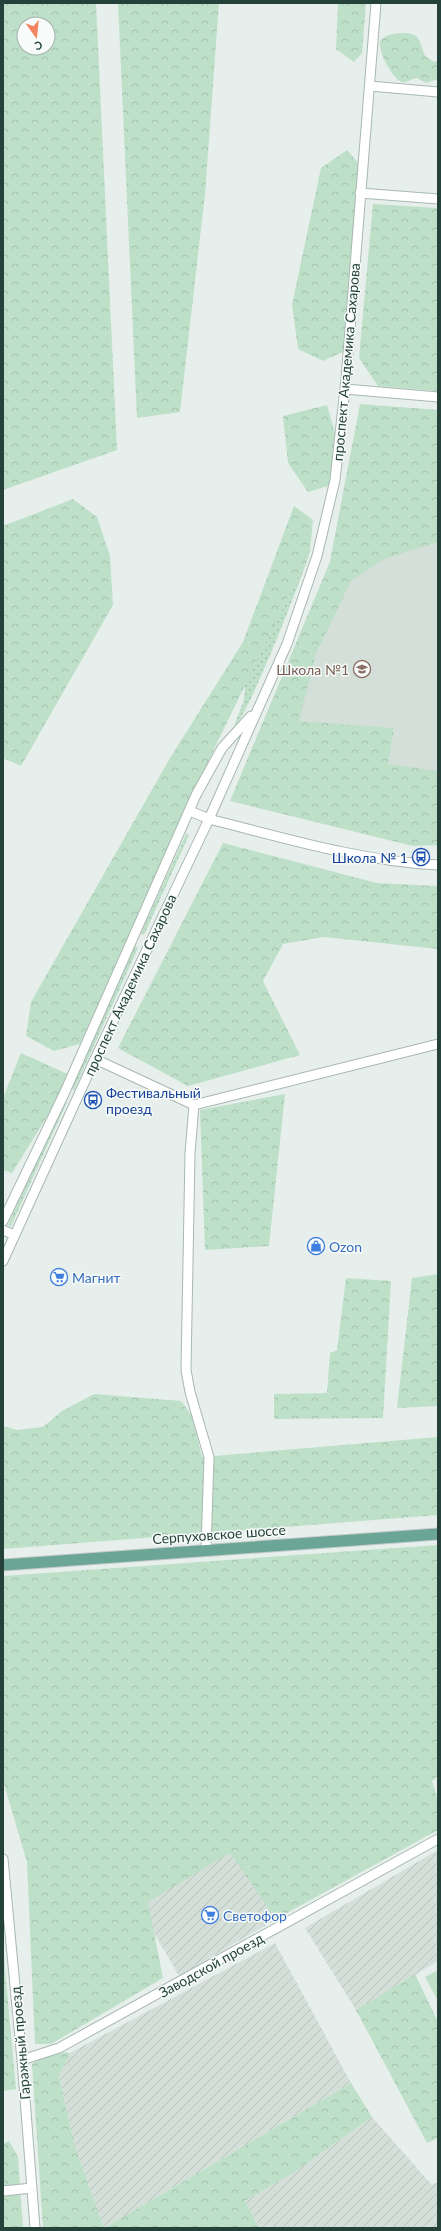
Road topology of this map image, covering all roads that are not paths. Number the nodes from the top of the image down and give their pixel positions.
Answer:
1 (376, 3) edge
2 (370, 86) junction
3 (438, 92) edge
4 (360, 193) junction
5 (438, 199) edge
6 (345, 388) junction
7 (438, 396) edge
8 (257, 709) junction
9 (190, 811) junction
10 (209, 819) junction
11 (438, 865) edge
12 (134, 937) junction
13 (149, 944) junction
14 (438, 1044) edge
15 (95, 1059) junction
16 (64, 1094) junction
17 (78, 1098) junction
18 (194, 1105) junction
19 (3, 1221) edge
20 (3, 1230) edge
21 (14, 1235) junction
22 (3, 1261) edge
23 (438, 1534) edge
24 (206, 1550) junction
25 (3, 1564) edge
26 (438, 1840) edge
27 (3, 1858) edge
28 (22, 2060) junction
29 (32, 2188) junction
30 (3, 2191) edge
31 (35, 2228) edge

1 - 2 street, проспект Академика Сахарова
2 - 3 street
2 - 4 street, проспект Академика Сахарова
4 - 5 street
4 - 6 street, проспект Академика Сахарова
6 - 7 street
6 - 8 street, проспект Академика Сахарова
8 - 9 street, проспект Академика Сахарова
8 - 10 street, проспект Академика Сахарова
9 - 10 street
9 - 12 street, проспект Академика Сахарова
10 - 11 street
10 - 13 street, проспект Академика Сахарова
12 - 13 street
12 - 16 street, проспект Академика Сахарова
13 - 15 street, проспект Академика Сахарова
14 - 18 street
15 - 17 street, проспект Академика Сахарова
15 - 18 street
16 - 17 street
16 - 19 street, проспект Академика Сахарова
17 - 21 street, проспект Академика Сахарова
18 - 24 street
20 - 21 street
21 - 22 street, проспект Академика Сахарова
23 - 24 main road, Серпуховское шоссе
24 - 25 main road, Серпуховское шоссе
26 - 28 street, Заводской проезд
27 - 28 street, Гаражный проезд
28 - 29 street, Гаражный проезд
29 - 30 street
29 - 31 street, Гаражный проезд

